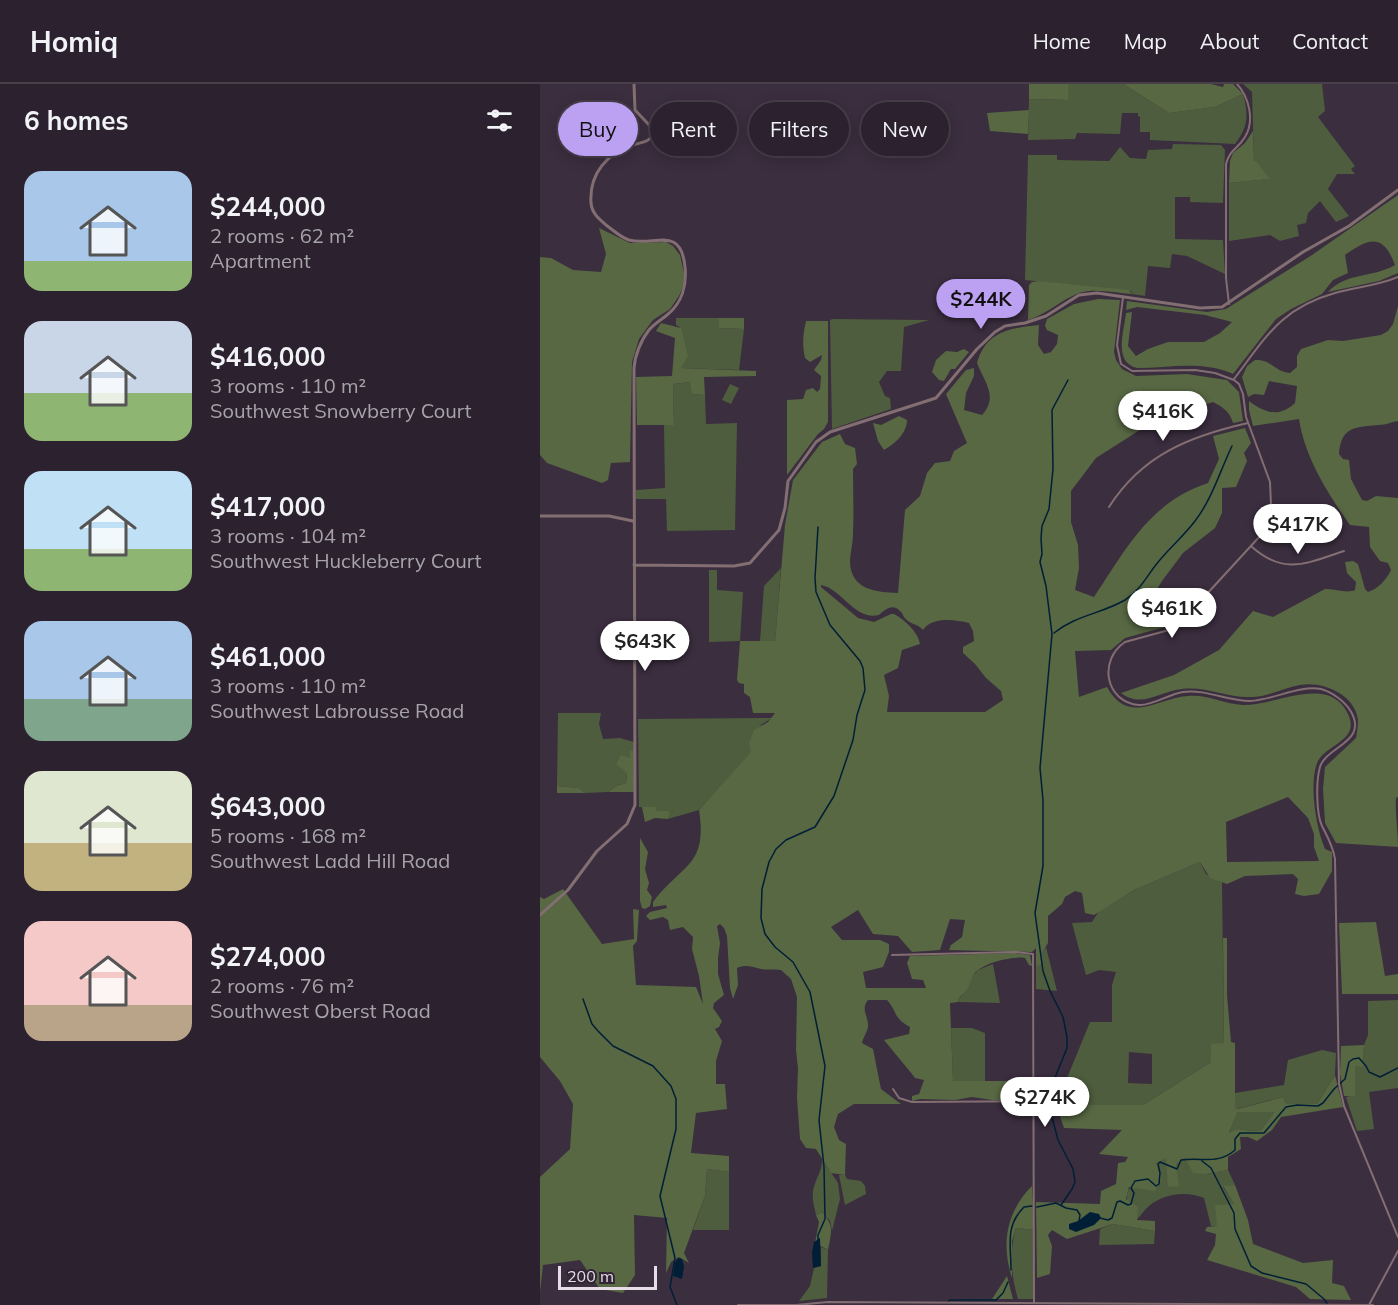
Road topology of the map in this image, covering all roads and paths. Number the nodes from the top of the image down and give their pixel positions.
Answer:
1 (634, 84) edge
2 (1237, 84) edge
3 (1398, 190) edge
4 (1398, 277) edge
5 (1123, 296) junction
6 (1229, 304) junction
7 (1234, 380) junction
8 (1248, 423) junction
9 (1109, 507) dead end
10 (540, 516) edge
11 (633, 521) junction
12 (1251, 547) junction
13 (1344, 551) dead end
14 (634, 565) junction
15 (540, 915) edge
16 (892, 954) dead end
17 (893, 1089) dead end
18 (1034, 1101) junction
19 (1398, 1237) edge
20 (1398, 1251) edge
21 (1034, 1303) junction
22 (872, 1304) edge
23 (1057, 1304) edge
24 (738, 1305) edge
25 (779, 1305) edge
26 (1371, 1305) edge

1 - 11 street
2 - 6 street
3 - 6 street
4 - 7 street
5 - 6 street
5 - 7 street
5 - 14 street
7 - 8 street
8 - 9 street
8 - 12 street
10 - 11 street
11 - 14 street
12 - 13 street
12 - 19 street
14 - 15 street
16 - 18 street
17 - 18 street
18 - 21 street
20 - 26 street
21 - 22 street
21 - 23 street
22 - 25 street
23 - 26 street
24 - 25 street

